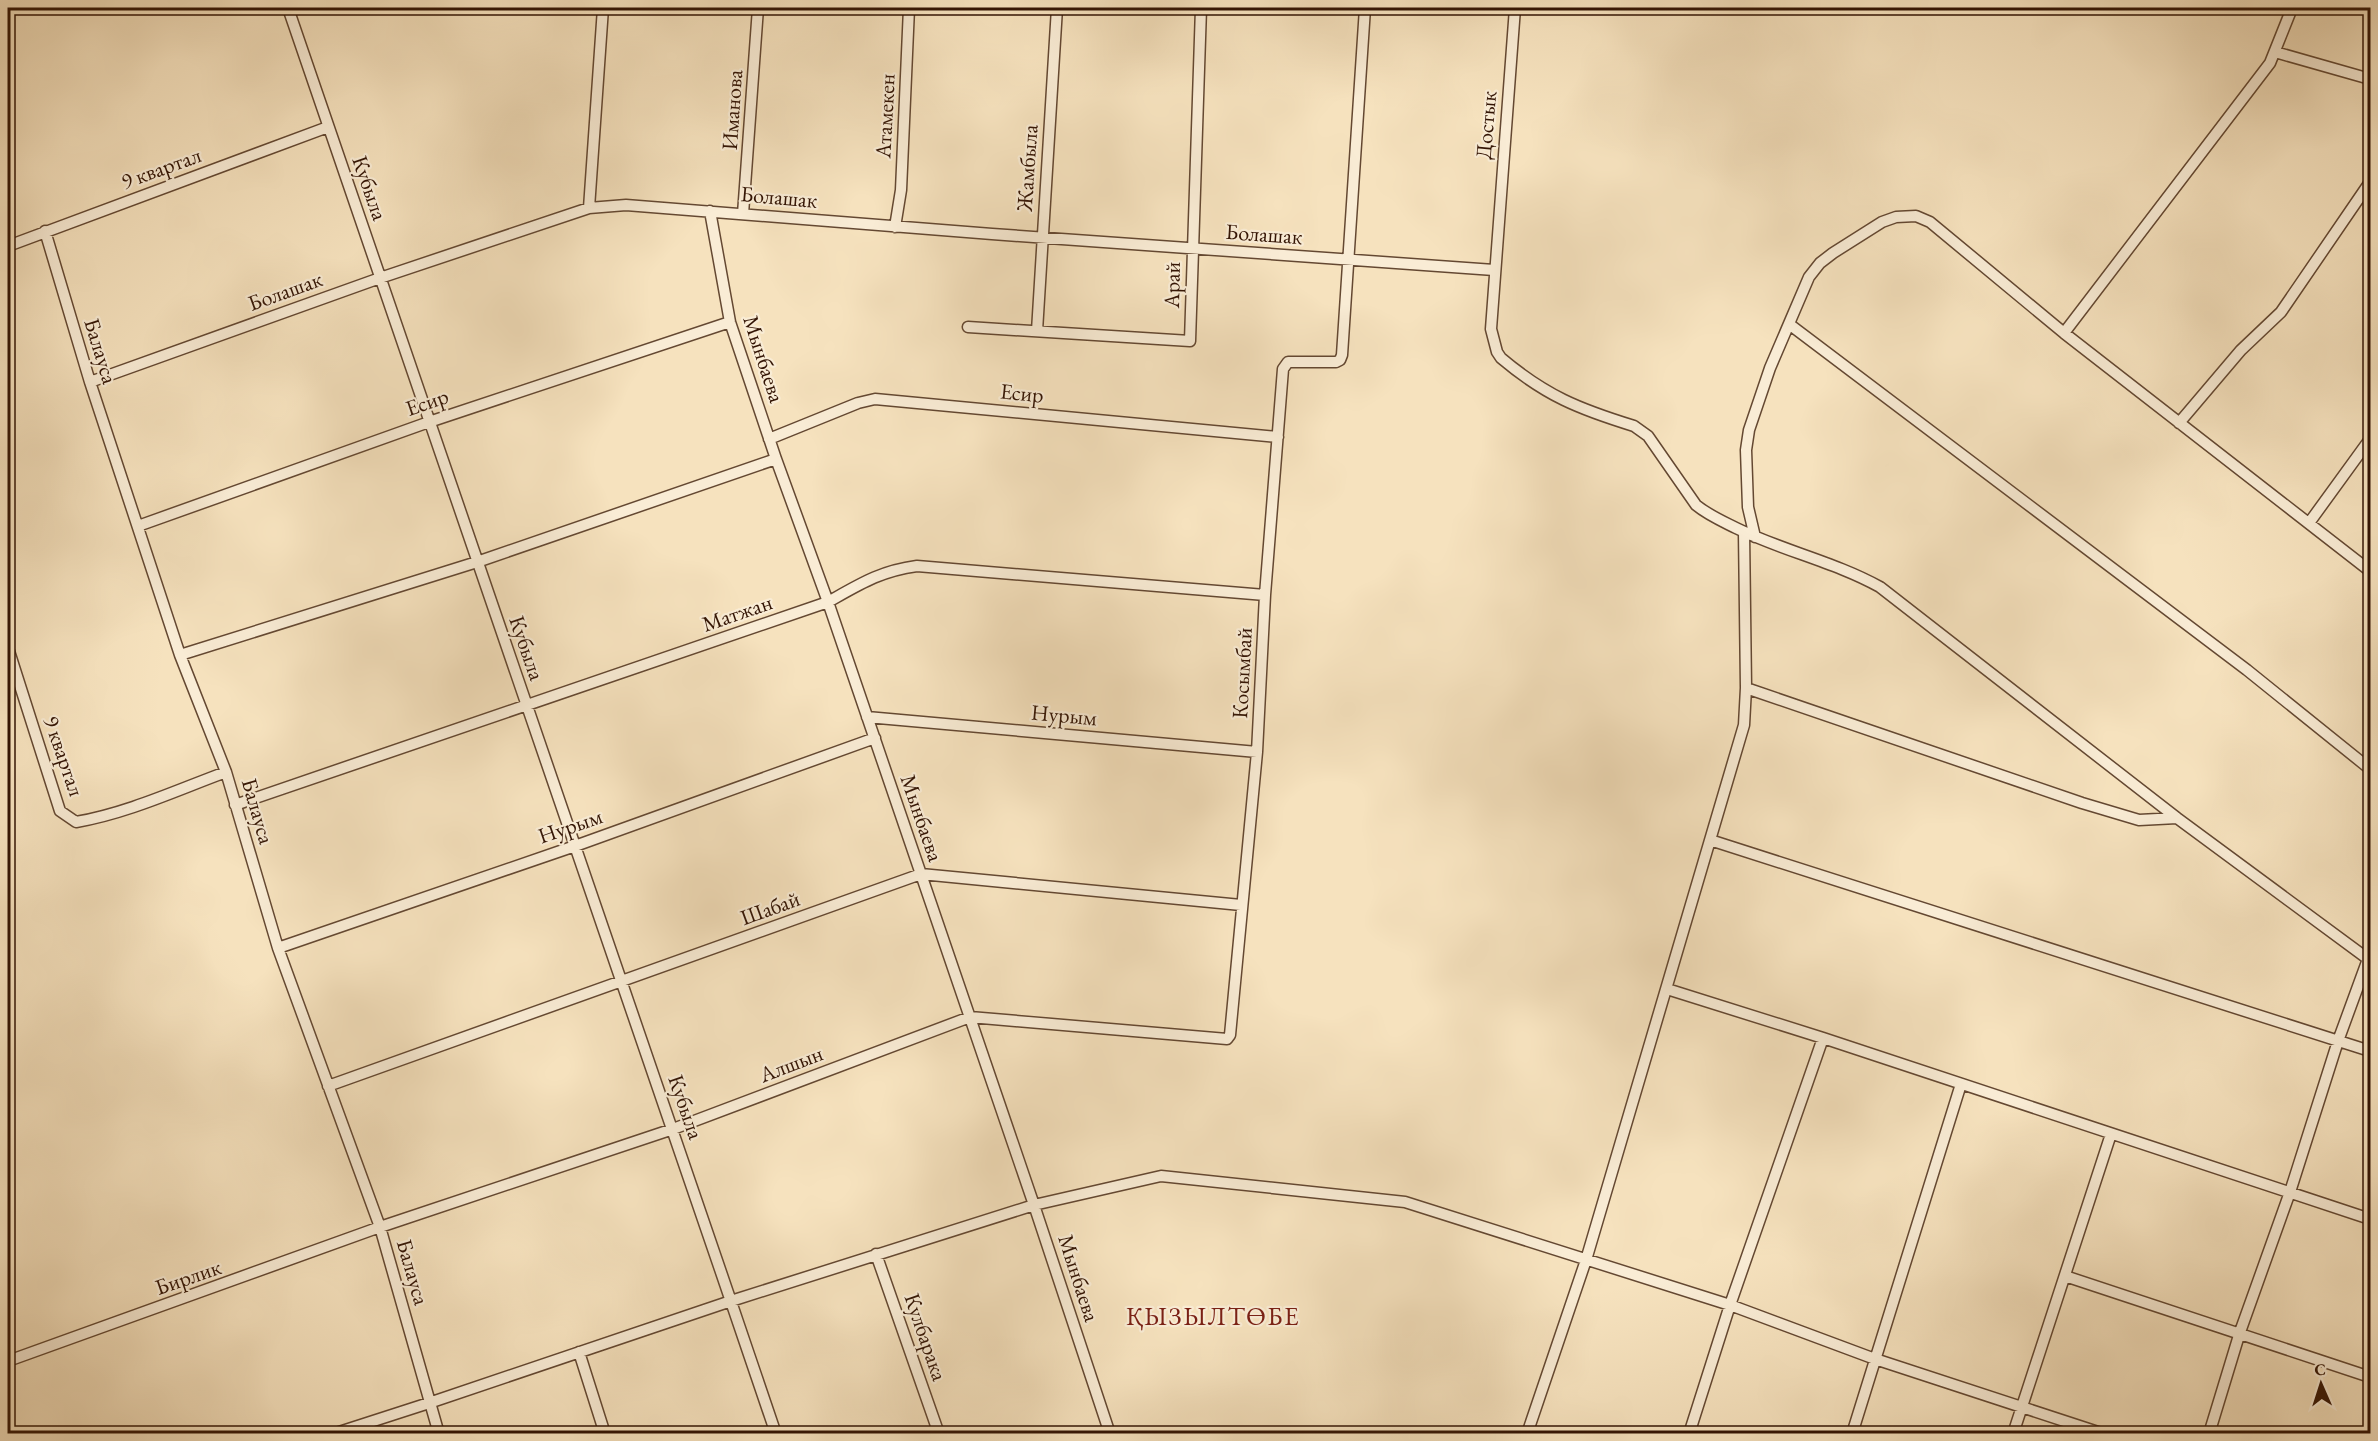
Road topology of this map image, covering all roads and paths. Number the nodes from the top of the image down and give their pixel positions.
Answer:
1 (288, 8) edge
2 (603, 8) edge
3 (758, 8) edge
4 (909, 8) edge
5 (1057, 8) edge
6 (1201, 8) edge
7 (1365, 8) edge
8 (1515, 8) edge
9 (2292, 8) edge
10 (2275, 52) junction
11 (2370, 79) edge
12 (328, 128) junction
13 (2370, 182) edge
14 (589, 208) junction
15 (710, 211) junction
16 (744, 214) junction
17 (895, 226) junction
18 (45, 231) junction
19 (1042, 238) junction
20 (8, 246) edge
21 (1192, 249) junction
22 (1349, 259) junction
23 (1494, 270) junction
24 (381, 278) junction
25 (730, 322) junction
26 (1789, 324) junction
27 (968, 327) dead end
28 (1037, 331) junction
29 (2064, 333) junction
30 (90, 382) junction
31 (429, 422) junction
32 (2179, 423) junction
33 (1278, 437) junction
34 (769, 439) junction
35 (2370, 439) edge
36 (776, 459) junction
37 (2309, 523) junction
38 (138, 526) junction
39 (1744, 532) junction
40 (1755, 537) junction
41 (477, 562) junction
42 (2370, 571) edge
43 (1265, 596) junction
44 (828, 602) junction
45 (8, 648) edge
46 (180, 655) junction
47 (1746, 688) junction
48 (526, 706) junction
49 (867, 717) junction
50 (875, 738) junction
51 (1257, 752) junction
52 (2370, 769) edge
53 (226, 772) junction
54 (235, 805) junction
55 (2177, 818) junction
56 (1710, 840) junction
57 (574, 846) junction
58 (921, 874) junction
59 (1241, 905) junction
60 (278, 948) junction
61 (2370, 958) edge
62 (622, 981) junction
63 (1667, 989) junction
64 (970, 1017) junction
65 (1823, 1038) junction
66 (1227, 1040) joint
67 (2338, 1041) junction
68 (2370, 1051) edge
69 (1961, 1084) junction
70 (328, 1086) junction
71 (673, 1129) junction
72 (2111, 1134) junction
73 (2290, 1192) junction
74 (1034, 1204) junction
75 (2370, 1219) edge
76 (380, 1227) junction
77 (876, 1254) junction
78 (1586, 1260) junction
79 (2065, 1276) junction
80 (731, 1301) junction
81 (1730, 1305) junction
82 (2240, 1332) junction
83 (579, 1353) junction
84 (1875, 1359) junction
85 (8, 1361) edge
86 (2370, 1377) edge
87 (429, 1403) junction
88 (2022, 1407) junction
89 (333, 1434) edge
90 (439, 1434) edge
91 (606, 1434) edge
92 (776, 1434) edge
93 (939, 1434) edge
94 (1110, 1434) edge
95 (1527, 1434) edge
96 (1689, 1434) edge
97 (1852, 1434) edge
98 (2013, 1434) edge
99 (2104, 1434) edge
100 (2209, 1434) edge

1 - 12 street, Кубыла
2 - 14 street
3 - 16 street, Иманова
4 - 17 street, Атамекен
5 - 19 street, Жамбыла
6 - 21 street, Арай
7 - 22 street
8 - 23 street, Достык
9 - 10 street
10 - 11 street
10 - 29 street
12 - 18 street, 9 квартал
12 - 24 street, Кубыла
13 - 32 street
14 - 15 street, Болашак
14 - 24 street, Болашак
15 - 16 street, Болашак
15 - 25 street, Мынбаева
16 - 17 street, Болашак
17 - 19 street, Болашак
18 - 20 street, 9 квартал
18 - 30 street, Балауса
19 - 21 street, Болашак
19 - 28 street, Жамбыла
21 - 22 street, Болашак
21 - 28 street, Арай
22 - 23 street, Болашак
22 - 33 street, Косымбай
23 - 39 street, Достык
24 - 30 street, Болашак
24 - 31 street, Кубыла
25 - 31 street, Есир
25 - 34 street, Мынбаева
26 - 29 street
26 - 40 street
26 - 52 street
27 - 28 street, Арай
29 - 32 street
30 - 38 street, Балауса
31 - 38 street, Есир
31 - 41 street, Кубыла
32 - 37 street
33 - 34 street, Есир
33 - 43 street, Косымбай
34 - 36 street, Мынбаева
35 - 37 street
36 - 41 street
36 - 44 street, Мынбаева
37 - 42 street
38 - 46 street, Балауса
39 - 40 street, Достык
39 - 47 street
40 - 55 street, Достык
41 - 46 street
41 - 48 street, Кубыла
43 - 44 street, Матжан
43 - 51 street, Косымбай
44 - 48 street, Матжан
44 - 49 street, Мынбаева
45 - 53 street, 9 квартал
46 - 53 street, Балауса
47 - 55 street
47 - 56 street
48 - 54 street, Матжан
48 - 57 street, Кубыла
49 - 50 street, Мынбаева
49 - 51 street, Нурым
50 - 57 street, Нурым
50 - 58 street, Мынбаева
51 - 59 street, Косымбай
53 - 54 street, Балауса
54 - 60 street, Балауса
55 - 61 street, Достык
56 - 63 street
56 - 67 street
57 - 60 street, Нурым
57 - 62 street, Кубыла
58 - 59 street, Шабай
58 - 62 street, Шабай
58 - 64 street, Мынбаева
59 - 66 street, Косымбай
60 - 70 street, Балауса
61 - 67 street
62 - 70 street, Шабай
62 - 71 street, Кубыла
63 - 65 street
63 - 78 street
64 - 66 street, Алшын
64 - 71 street, Алшын
64 - 74 street, Мынбаева
65 - 69 street
65 - 81 street
67 - 68 street
67 - 73 street
69 - 72 street
69 - 84 street
70 - 76 street, Балауса
71 - 76 street, Алшын
71 - 80 street, Кубыла
72 - 73 street
72 - 79 street
73 - 75 street
73 - 82 street
74 - 77 street
74 - 78 street
74 - 94 street, Мынбаева
76 - 85 street, Бирлик
76 - 87 street, Балауса
77 - 80 street
77 - 93 street, Кулбарака
78 - 81 street
78 - 95 street
79 - 82 street
79 - 88 street
80 - 83 street
80 - 92 street, Кубыла
81 - 84 street
81 - 96 street
82 - 86 street
82 - 100 street
83 - 87 street
83 - 91 street
84 - 88 street
84 - 97 street
87 - 89 street
87 - 90 street, Балауса
88 - 98 street
88 - 99 street

